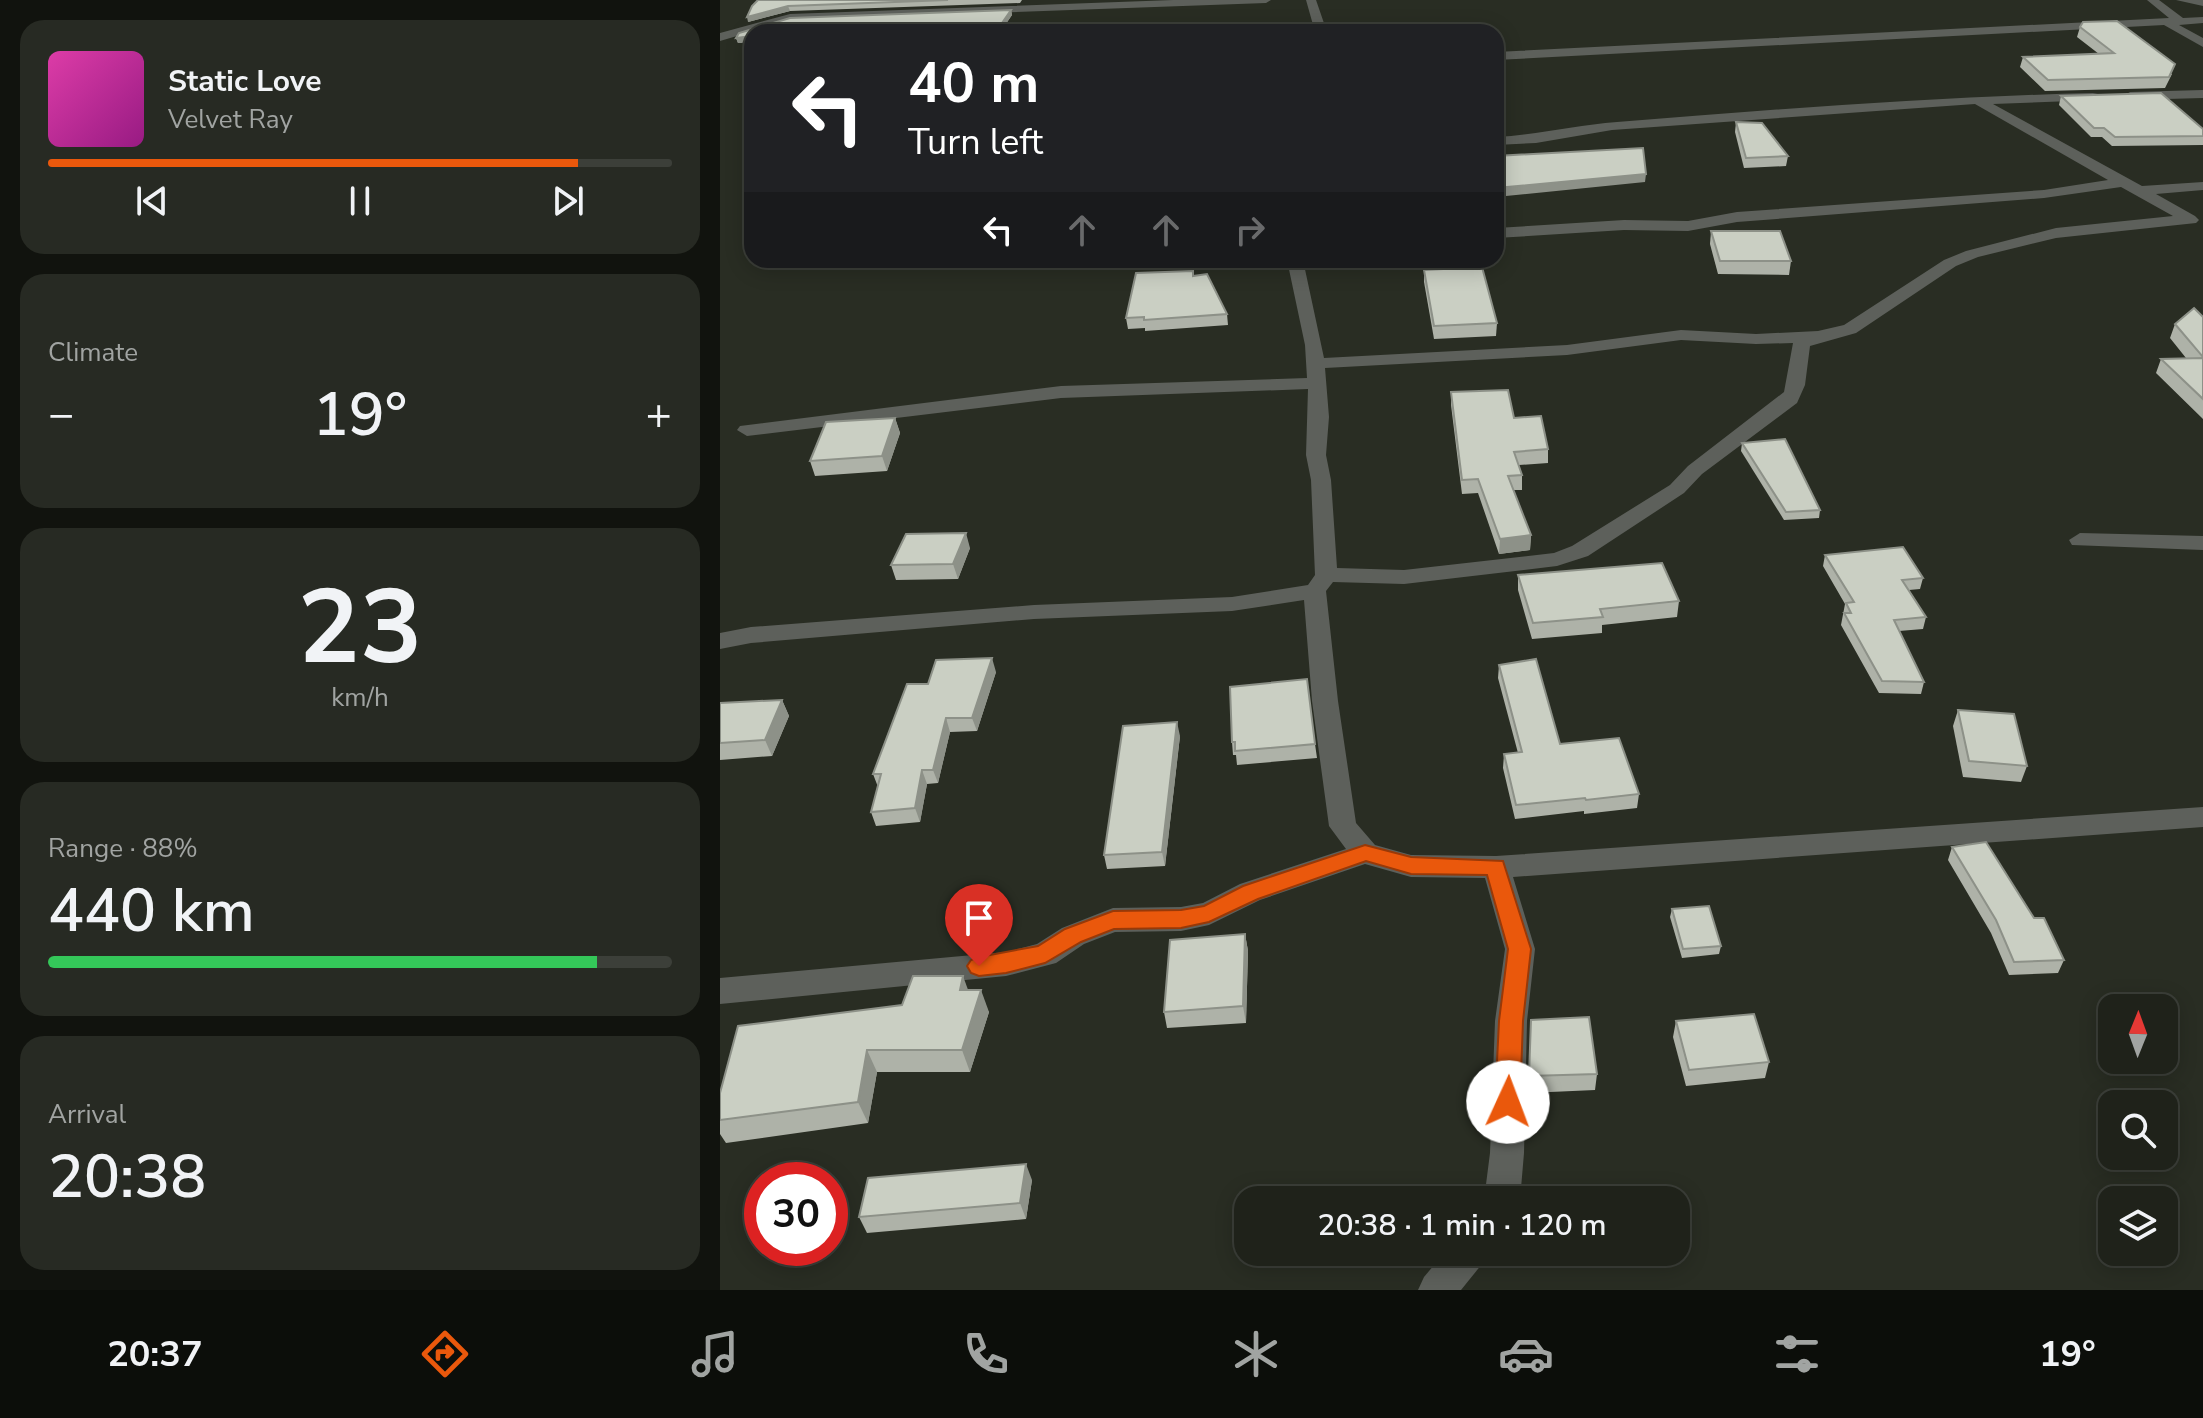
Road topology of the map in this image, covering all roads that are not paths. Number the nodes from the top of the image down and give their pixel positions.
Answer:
1 (1266, 0) edge
2 (1311, 0) edge
3 (2152, 0) edge
4 (2181, 0) edge
5 (2203, 3) edge
6 (2179, 20) junction
7 (2203, 20) edge
8 (2164, 21) junction
9 (766, 24) edge
10 (1318, 24) edge
11 (744, 30) edge
12 (720, 37) edge
13 (2203, 43) edge
14 (1504, 56) edge
15 (2203, 94) edge
16 (2102, 97) edge
17 (2118, 97) edge
18 (1979, 101) junction
19 (1504, 141) edge
20 (2122, 182) junction
21 (2203, 186) edge
22 (2139, 191) junction
23 (2196, 223) edge
24 (1504, 232) edge
25 (1297, 268) edge
26 (1818, 336) junction
27 (1315, 373) junction
28 (747, 430) dead end
29 (2080, 540) dead end
30 (2203, 543) edge
31 (1320, 583) junction
32 (720, 641) edge
33 (2203, 817) edge
34 (1365, 853) junction
35 (1496, 867) junction
36 (720, 991) edge
37 (1503, 1186) edge
38 (1457, 1266) edge
39 (1437, 1290) edge

1 - 9 street
2 - 10 street
3 - 6 street
4 - 5 street
6 - 7 street
6 - 8 street
8 - 13 street
8 - 14 street
11 - 12 street
15 - 17 street
16 - 18 street
18 - 19 street
18 - 20 street
20 - 22 street
20 - 24 street
21 - 22 street
22 - 23 street
23 - 26 street
25 - 27 street
26 - 27 street
26 - 31 street
27 - 28 street
27 - 31 street
29 - 30 street
31 - 32 street
31 - 34 street
33 - 35 street
34 - 35 street
34 - 36 street
35 - 37 street
38 - 39 street

